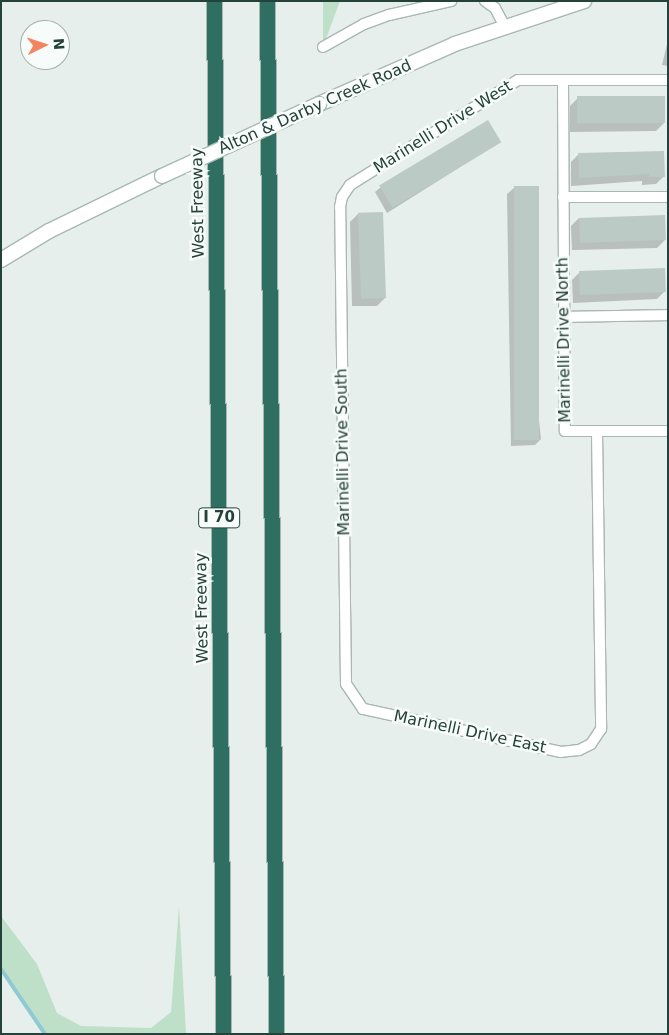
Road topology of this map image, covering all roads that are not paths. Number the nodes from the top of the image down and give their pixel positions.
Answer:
1 (214, 1) edge
2 (267, 1) edge
3 (451, 1) edge
4 (485, 1) edge
5 (584, 1) edge
6 (504, 27) junction
7 (323, 47) dead end
8 (563, 80) junction
9 (668, 80) edge
10 (563, 197) junction
11 (668, 197) edge
12 (340, 207) joint
13 (1, 260) edge
14 (668, 315) edge
15 (564, 317) junction
16 (597, 431) junction
17 (668, 431) edge
18 (352, 697) joint
19 (591, 744) joint
20 (223, 1034) edge
21 (276, 1034) edge

1 - 20 highway, West Freeway / I 70
2 - 21 highway
3 - 7 street
4 - 6 street
5 - 6 main road, Alton & Darby Creek Road
6 - 13 main road, Alton & Darby Creek Road, bridge
8 - 9 street, Marinelli Drive West
8 - 10 street, Marinelli Drive North
8 - 12 street, Marinelli Drive West
10 - 11 street
10 - 15 street, Marinelli Drive North
12 - 18 street, Marinelli Drive South
14 - 15 street
15 - 16 street, Marinelli Drive North
16 - 17 street
16 - 19 street, Marinelli Drive North
18 - 19 street, Marinelli Drive East

